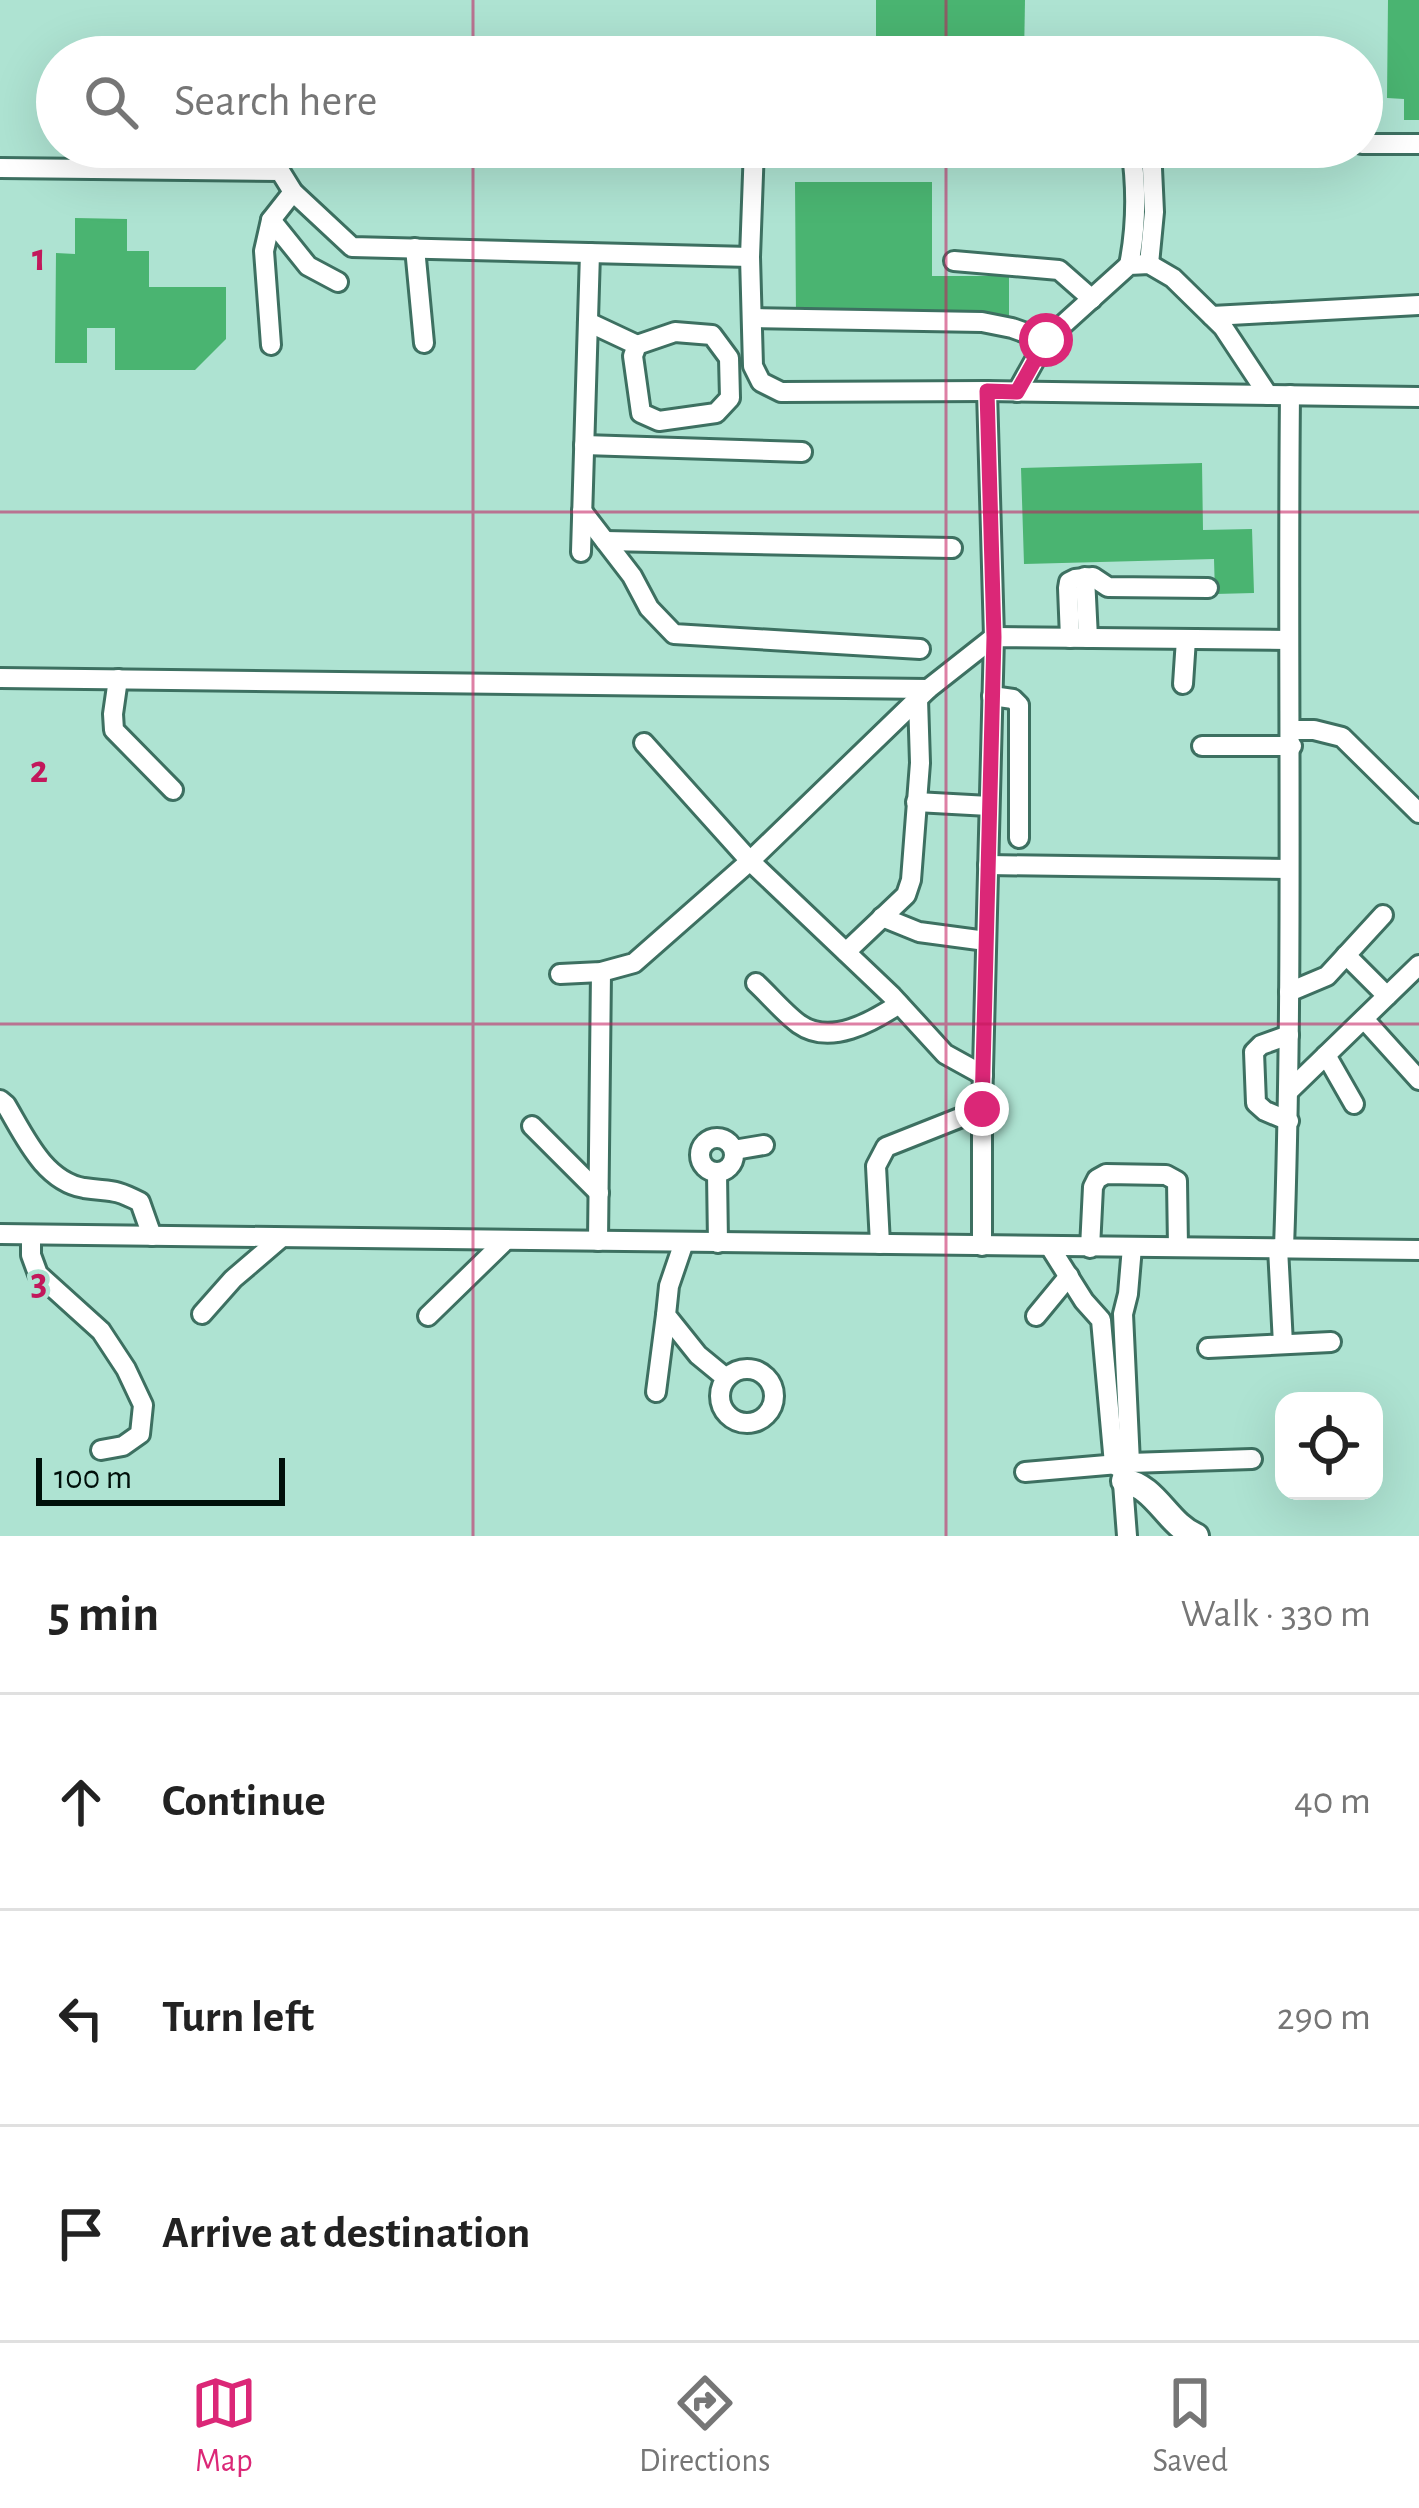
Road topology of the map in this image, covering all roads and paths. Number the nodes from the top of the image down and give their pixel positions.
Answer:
1 (1383, 144) edge
2 (1419, 144) edge
3 (0, 168) edge
4 (753, 168) edge
5 (1134, 168) edge
6 (1152, 168) edge
7 (293, 192) junction
8 (271, 220) junction
9 (415, 248) junction
10 (590, 253) junction
11 (750, 257) junction
12 (954, 261) dead end
13 (1139, 264) junction
14 (338, 282) dead end
15 (1092, 299) junction
16 (1419, 305) edge
17 (1213, 316) junction
18 (752, 318) junction
19 (588, 322) junction
20 (1046, 340) junction
21 (424, 343) dead end
22 (271, 345) dead end
23 (637, 345) junction
24 (987, 391) junction
25 (1017, 392) junction
26 (1268, 395) junction
27 (1290, 395) junction
28 (1419, 398) edge
29 (584, 445) junction
30 (802, 452) dead end
31 (582, 511) junction
32 (605, 541) junction
33 (952, 548) dead end
34 (581, 552) dead end
35 (1208, 588) dead end
36 (994, 637) junction
37 (1079, 638) junction
38 (1186, 639) junction
39 (1288, 640) junction
40 (920, 649) dead end
41 (0, 678) edge
42 (118, 679) junction
43 (1183, 683) dead end
44 (924, 694) junction
45 (992, 696) junction
46 (1292, 738) junction
47 (644, 743) dead end
48 (1202, 746) dead end
49 (173, 790) dead end
50 (916, 802) junction
51 (989, 806) junction
52 (1419, 813) edge
53 (1019, 838) dead end
54 (749, 861) junction
55 (988, 865) junction
56 (1288, 868) junction
57 (1383, 915) dead end
58 (882, 917) junction
59 (986, 941) junction
60 (846, 952) junction
61 (1346, 956) junction
62 (1419, 965) edge
63 (601, 972) junction
64 (560, 974) dead end
65 (756, 983) dead end
66 (1392, 991) junction
67 (1289, 992) junction
68 (1419, 997) edge
69 (899, 1004) junction
70 (1364, 1019) junction
71 (1289, 1035) junction
72 (1326, 1055) junction
73 (983, 1075) junction
74 (1419, 1080) edge
75 (1290, 1090) junction
76 (0, 1100) edge
77 (1354, 1104) dead end
78 (982, 1109) junction
79 (1289, 1121) junction
80 (532, 1126) dead end
81 (764, 1145) dead end
82 (734, 1150) junction
83 (717, 1173) junction
84 (599, 1193) junction
85 (0, 1234) edge
86 (31, 1235) junction
87 (152, 1236) junction
88 (281, 1238) junction
89 (506, 1240) junction
90 (598, 1241) junction
91 (684, 1242) junction
92 (718, 1243) junction
93 (880, 1244) junction
94 (982, 1246) junction
95 (1178, 1246) junction
96 (1050, 1247) junction
97 (1132, 1247) junction
98 (1090, 1248) junction
99 (1281, 1248) junction
100 (1419, 1250) edge
101 (1069, 1276) junction
102 (202, 1314) dead end
103 (1124, 1314) junction
104 (666, 1315) junction
105 (428, 1316) dead end
106 (1036, 1316) dead end
107 (1101, 1320) junction
108 (1331, 1342) dead end
109 (1282, 1344) junction
110 (1208, 1348) dead end
111 (726, 1378) dead end
112 (656, 1392) dead end
113 (101, 1450) dead end
114 (1252, 1459) dead end
115 (1123, 1469) junction
116 (1025, 1472) dead end
117 (1127, 1536) edge
118 (1196, 1536) edge

1 - 2 street
3 - 7 street
4 - 11 street
5 - 13 street
6 - 13 street
7 - 8 street
7 - 9 street
8 - 14 street
8 - 22 street
9 - 10 street
9 - 21 street
10 - 11 street
10 - 19 street
11 - 18 street
12 - 15 street
13 - 15 street
13 - 17 street
15 - 20 street
16 - 17 street
17 - 26 street
18 - 20 street
18 - 24 street
19 - 23 street
19 - 29 street
20 - 25 street
23 - 23 street
24 - 25 street
24 - 36 street
25 - 26 street
26 - 27 street
27 - 28 street
27 - 39 street
29 - 30 street
29 - 31 street
31 - 32 street
31 - 34 street
32 - 33 street
32 - 40 street
35 - 37 street
36 - 37 street
36 - 44 street
36 - 45 street
37 - 38 street
38 - 39 street
38 - 43 street
39 - 46 street
41 - 42 street
42 - 44 street
42 - 49 street
44 - 50 street
44 - 54 street
45 - 51 street
45 - 53 street
46 - 48 street
46 - 52 street
46 - 56 street
47 - 54 street
50 - 51 street
50 - 58 street
51 - 55 street
54 - 60 street
54 - 63 street
55 - 56 street
55 - 59 street
56 - 67 street
57 - 61 street
58 - 59 street
58 - 60 street
59 - 73 street
60 - 69 street
61 - 66 street
61 - 67 street
62 - 66 street
63 - 64 street
63 - 84 street
65 - 69 street
66 - 68 street
66 - 70 street
67 - 71 street
69 - 73 street
70 - 72 street
70 - 74 street
71 - 75 street
71 - 79 street
72 - 75 street
72 - 77 street
73 - 78 street
75 - 79 street
76 - 87 street
78 - 93 street
78 - 94 street
79 - 99 street
80 - 84 street
81 - 82 street
82 - 83 street
82 - 83 street
83 - 92 street
84 - 90 street
85 - 86 street
86 - 87 street
86 - 113 street
87 - 88 street
88 - 89 street
88 - 102 street
89 - 90 street
89 - 105 street
90 - 91 street
91 - 92 street
91 - 104 street
92 - 93 street
93 - 94 street
94 - 96 street
95 - 97 street
95 - 98 street
95 - 99 street
96 - 98 street
96 - 101 street
97 - 98 street
97 - 103 street
99 - 100 street
99 - 109 street
101 - 106 street
101 - 107 street
103 - 107 street
103 - 115 street
104 - 111 street
104 - 112 street
107 - 115 street
108 - 109 street
109 - 110 street
114 - 115 street
115 - 116 street
115 - 117 street
115 - 118 main road

